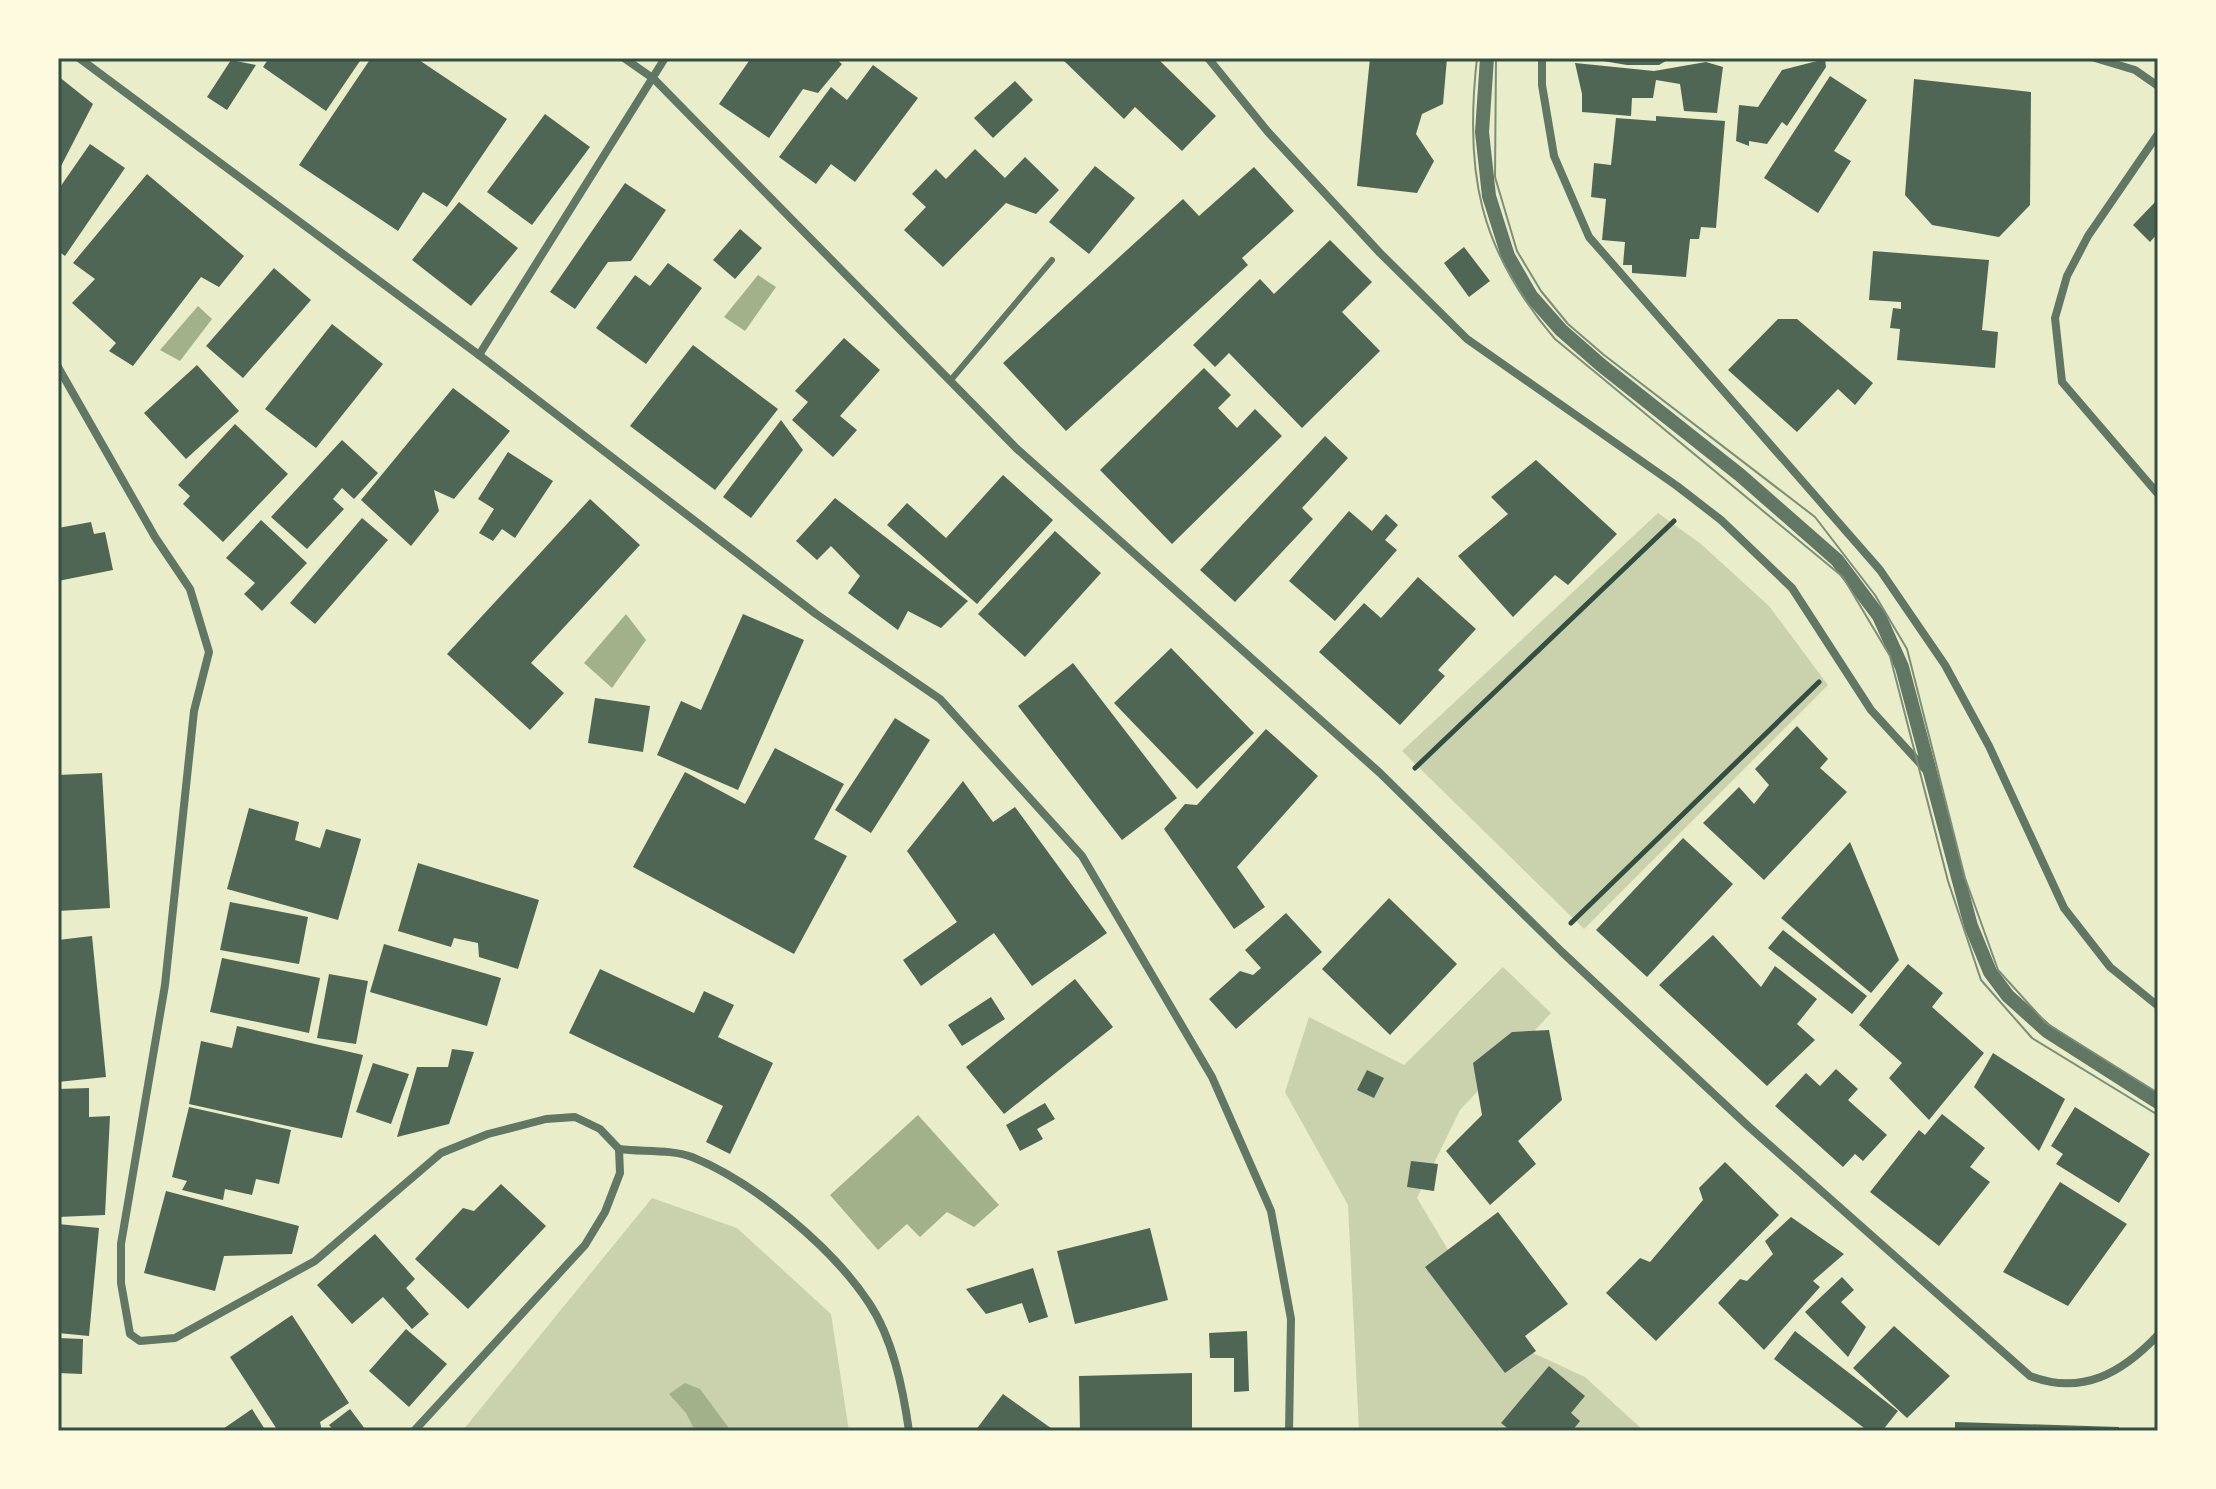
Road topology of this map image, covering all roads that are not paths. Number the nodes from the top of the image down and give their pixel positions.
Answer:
1 (79, 58) edge
2 (624, 58) edge
3 (665, 58) edge
4 (1208, 58) edge
5 (1487, 58) edge
6 (1542, 58) edge
7 (2095, 58) edge
8 (654, 79) junction
9 (2158, 86) edge
10 (2158, 134) edge
11 (1052, 260) dead end
12 (479, 355) junction
13 (58, 367) edge
14 (950, 381) junction
15 (2158, 494) edge
16 (1929, 773) junction
17 (2158, 1006) edge
18 (2158, 1102) edge
19 (619, 1149) junction
20 (2158, 1335) edge
21 (414, 1431) edge
22 (909, 1431) edge
23 (1289, 1431) edge

1 - 12 street
2 - 8 street
3 - 8 street
4 - 16 street
5 - 16 street
6 - 17 street
7 - 9 street
8 - 12 street
8 - 14 street
10 - 15 street
11 - 14 lane
12 - 23 street
13 - 19 street
14 - 20 street
16 - 18 street
19 - 21 street
19 - 22 street

